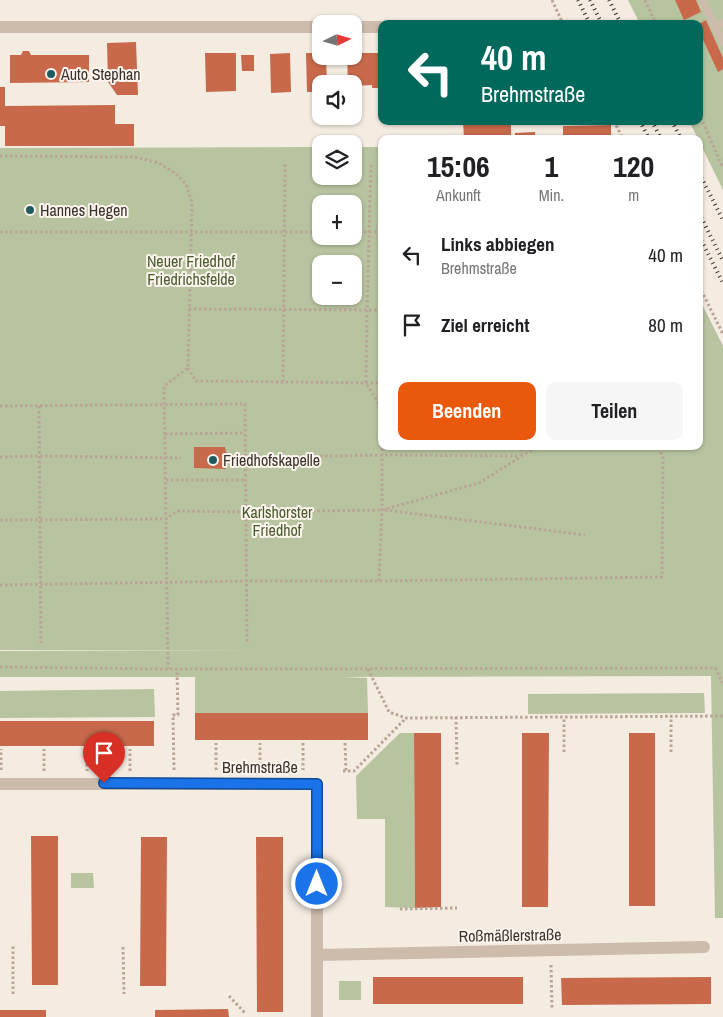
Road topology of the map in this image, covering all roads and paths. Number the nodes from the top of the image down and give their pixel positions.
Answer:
1 (552, 0) edge
2 (645, 0) edge
3 (702, 0) edge
4 (561, 20) edge
5 (654, 20) edge
6 (719, 25) edge
7 (0, 27) edge
8 (312, 27) edge
9 (362, 27) edge
10 (378, 27) edge
11 (723, 42) edge
12 (703, 122) edge
13 (0, 156) edge
14 (285, 164) dead end
15 (371, 165) dead end
16 (723, 168) edge
17 (284, 231) junction
18 (0, 232) edge
19 (191, 232) junction
20 (312, 232) edge
21 (362, 232) edge
22 (369, 232) junction
23 (378, 232) edge
24 (703, 294) edge
25 (189, 309) junction
26 (283, 310) junction
27 (367, 310) junction
28 (378, 310) edge
29 (723, 334) edge
30 (188, 368) junction
31 (283, 382) junction
32 (366, 383) junction
33 (378, 383) edge
34 (378, 402) edge
35 (164, 404) junction
36 (0, 406) edge
37 (39, 406) junction
38 (245, 433) junction
39 (165, 434) junction
40 (382, 450) edge
41 (521, 450) edge
42 (531, 450) edge
43 (660, 450) edge
44 (382, 455) junction
45 (39, 456) junction
46 (521, 456) junction
47 (0, 457) edge
48 (165, 458) junction
49 (181, 458) dead end
50 (245, 458) junction
51 (166, 480) junction
52 (246, 480) junction
53 (382, 510) junction
54 (246, 512) junction
55 (166, 519) junction
56 (0, 520) edge
57 (40, 520) junction
58 (585, 535) dead end
59 (246, 580) junction
60 (379, 581) junction
61 (167, 582) junction
62 (0, 585) edge
63 (40, 585) junction
64 (41, 643) dead end
65 (247, 644) dead end
66 (0, 668) edge
67 (168, 669) junction
68 (177, 669) junction
69 (368, 669) junction
70 (723, 683) edge
71 (672, 716) junction
72 (723, 716) edge
73 (456, 717) junction
74 (564, 717) junction
75 (406, 718) junction
76 (216, 743) dead end
77 (260, 743) dead end
78 (303, 743) dead end
79 (345, 743) dead end
80 (1, 748) edge
81 (87, 749) dead end
82 (130, 749) dead end
83 (44, 750) dead end
84 (564, 752) dead end
85 (671, 752) dead end
86 (457, 767) dead end
87 (303, 771) dead end
88 (44, 772) dead end
89 (87, 772) dead end
90 (130, 772) dead end
91 (174, 772) dead end
92 (216, 772) dead end
93 (260, 772) dead end
94 (1, 773) edge
95 (0, 784) edge
96 (458, 908) dead end
97 (400, 909) dead end
98 (13, 945) dead end
99 (123, 947) dead end
100 (704, 947) dead end
101 (551, 950) junction
102 (317, 955) junction
103 (13, 994) dead end
104 (124, 994) dead end
105 (229, 996) dead end
106 (552, 1009) dead end
107 (245, 1013) dead end
108 (317, 1017) edge

1 - 4 path
2 - 5 path
3 - 6 lane
6 - 11 lane
7 - 8 street
9 - 10 street
12 - 16 path
13 - 19 path
14 - 17 path
15 - 22 path
17 - 19 path
17 - 20 path
17 - 26 path
18 - 19 path
19 - 25 path
21 - 22 path
22 - 23 path
22 - 27 path
24 - 29 path
25 - 26 path
25 - 30 path
26 - 27 path
26 - 31 path
27 - 28 path
27 - 32 path
30 - 31 path
30 - 35 path
31 - 32 path
32 - 33 path
32 - 34 path
35 - 37 path
35 - 38 path
35 - 39 path
36 - 37 path
37 - 45 path
38 - 39 path
38 - 50 path
39 - 48 path
40 - 44 path
41 - 46 path
42 - 46 path
43 - 60 path
44 - 46 path
44 - 50 path
44 - 53 path
45 - 47 path
45 - 48 path
45 - 57 path
46 - 53 path
48 - 49 path
48 - 51 path
50 - 52 path
51 - 52 path
51 - 55 path
52 - 54 path
53 - 54 path
53 - 58 path
53 - 60 path
54 - 55 path
54 - 59 path
55 - 57 path
55 - 61 path
56 - 57 path
57 - 63 path
59 - 60 path
59 - 61 path
59 - 65 path
61 - 63 path
61 - 67 path
62 - 63 path
63 - 64 path
66 - 67 path
67 - 68 path
68 - 69 path
68 - 91 path
69 - 70 path
69 - 75 path
71 - 72 path
71 - 74 path
71 - 85 path
73 - 74 path
73 - 75 path
73 - 86 path
74 - 84 path
75 - 79 path
76 - 92 path
77 - 93 path
78 - 87 path
80 - 94 path
81 - 89 path
82 - 90 path
83 - 88 path
95 - 102 street, Brehmstraße
96 - 97 path
98 - 103 path
99 - 104 path
100 - 101 street, Roßmäßlerstraße
101 - 102 street, Roßmäßlerstraße
101 - 106 path
102 - 108 street, Brehmstraße
105 - 107 path

